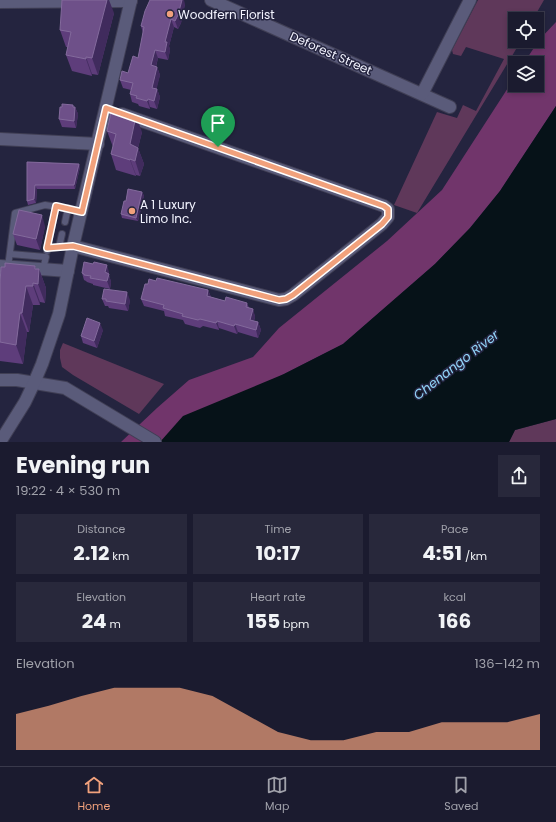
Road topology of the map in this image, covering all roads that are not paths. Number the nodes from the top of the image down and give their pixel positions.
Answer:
1 (131, 0) edge
2 (211, 0) edge
3 (470, 0) edge
4 (0, 2) edge
5 (422, 94) junction
6 (450, 107) dead end
7 (106, 108) junction
8 (0, 139) edge
9 (98, 144) junction
10 (56, 206) junction
11 (68, 208) junction
12 (82, 212) junction
13 (65, 222) dead end
14 (62, 234) dead end
15 (73, 246) junction
16 (59, 247) junction
17 (47, 248) junction
18 (10, 254) junction
19 (46, 257) junction
20 (4, 266) edge
21 (43, 269) junction
22 (68, 271) junction
23 (0, 380) edge
24 (34, 383) junction
25 (0, 442) edge
26 (155, 442) edge

1 - 4 street
1 - 7 street
2 - 5 street, Deforest Street
3 - 5 street
5 - 6 street, Deforest Street
7 - 9 street
7 - 15 street
8 - 9 street
9 - 12 street
10 - 11 lane
10 - 17 lane
10 - 18 lane
11 - 12 lane
11 - 13 lane
12 - 15 street
14 - 16 lane
15 - 16 lane
15 - 22 street
16 - 17 lane
17 - 19 lane
18 - 19 lane
18 - 20 lane
19 - 21 lane
20 - 21 street
21 - 22 street
22 - 24 street
23 - 24 street
24 - 25 street
24 - 26 street

